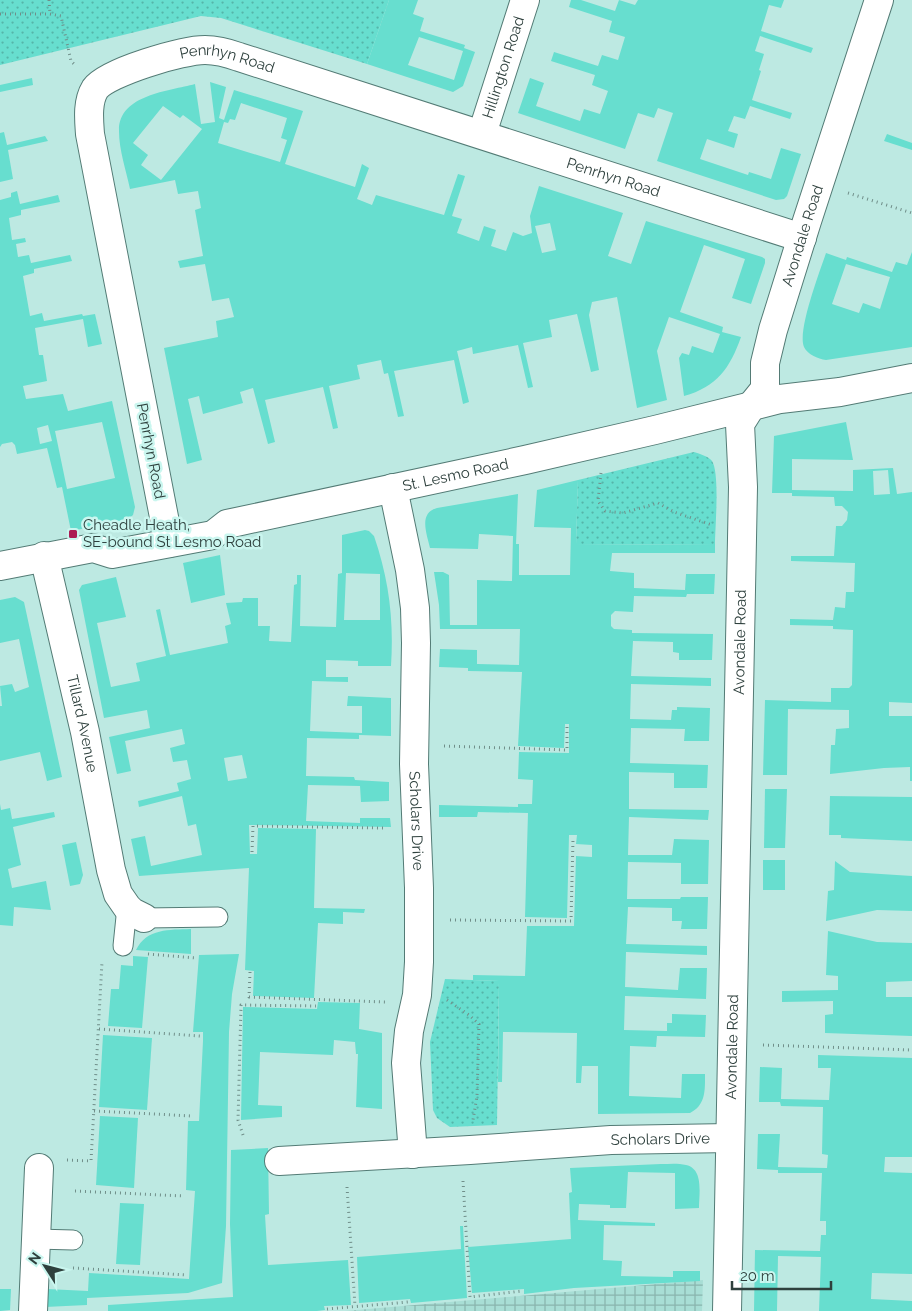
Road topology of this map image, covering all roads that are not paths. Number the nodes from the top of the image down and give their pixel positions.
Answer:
1 (525, 0) edge
2 (879, 0) edge
3 (482, 134) junction
4 (802, 238) junction
5 (912, 378) edge
6 (752, 405) junction
7 (393, 488) junction
8 (168, 543) junction
9 (44, 556) junction
10 (0, 566) edge
11 (135, 912) junction
12 (218, 917) dead end
13 (122, 946) dead end
14 (730, 1138) junction
15 (413, 1154) junction
16 (279, 1161) dead end
17 (39, 1168) road end
18 (36, 1239) junction
19 (73, 1240) dead end
20 (33, 1311) edge
21 (727, 1311) edge

1 - 3 street, Hillington Road
2 - 4 street, Avondale Road
3 - 4 street, Penrhyn Road
3 - 8 street, Penrhyn Road
4 - 6 street, Avondale Road
5 - 6 street, St. Lesmo Road
6 - 7 street, St. Lesmo Road
6 - 14 street, Avondale Road
7 - 8 street, St. Lesmo Road
7 - 15 street, Scholars Drive
8 - 9 street, St. Lesmo Road
9 - 10 street, St. Lesmo Road
9 - 11 street, Tillard Avenue
11 - 12 lane
11 - 13 lane
14 - 15 street, Scholars Drive
14 - 21 street, Avondale Road
15 - 16 street, Scholars Drive
17 - 18 street
18 - 19 lane
18 - 20 street

